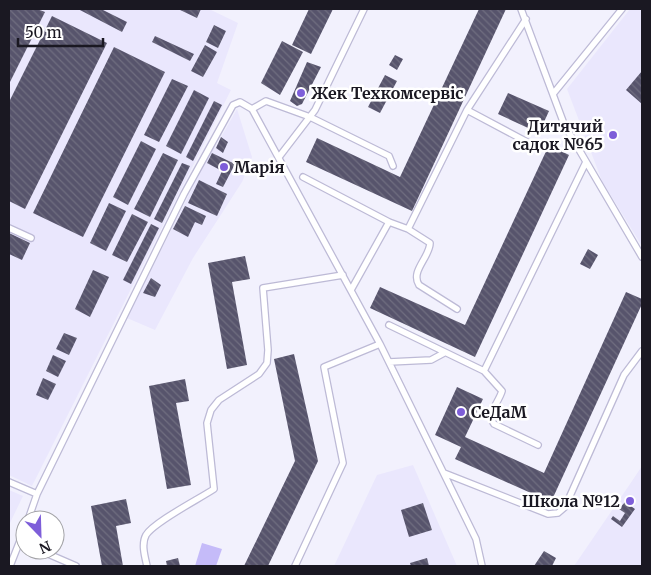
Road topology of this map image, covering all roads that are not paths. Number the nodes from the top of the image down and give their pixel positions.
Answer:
1 (364, 9) edge
2 (521, 9) edge
3 (622, 9) edge
4 (526, 19) junction
5 (553, 94) junction
6 (252, 109) junction
7 (467, 110) junction
8 (310, 117) junction
9 (530, 142) dead end
10 (279, 157) junction
11 (586, 162) junction
12 (393, 166) dead end
13 (303, 177) dead end
14 (389, 222) junction
15 (9, 228) edge
16 (408, 229) junction
17 (31, 238) dead end
18 (642, 257) edge
19 (343, 275) junction
20 (351, 290) junction
21 (457, 309) dead end
22 (389, 325) dead end
23 (380, 344) junction
24 (642, 351) edge
25 (444, 353) junction
26 (389, 362) junction
27 (484, 371) junction
28 (538, 445) dead end
29 (444, 473) junction
30 (9, 482) edge
31 (37, 494) junction
32 (31, 510) edge
33 (62, 560) edge
34 (76, 566) edge
35 (147, 566) edge
36 (295, 566) edge
37 (482, 566) edge

1 - 8 lane
2 - 4 lane
3 - 5 lane
4 - 5 lane
4 - 7 lane
5 - 11 lane
6 - 8 lane
6 - 10 lane
6 - 31 lane
7 - 9 lane
7 - 16 lane
8 - 10 lane
8 - 12 lane
10 - 19 lane
11 - 18 lane
11 - 27 lane
13 - 14 lane
14 - 16 lane
14 - 20 lane
15 - 17 lane
16 - 21 lane
19 - 20 lane
19 - 35 lane
20 - 23 lane
22 - 25 lane
23 - 26 lane
23 - 36 lane
24 - 29 lane
25 - 26 lane
25 - 27 lane
26 - 29 lane
27 - 28 lane
29 - 37 lane
30 - 31 lane
31 - 32 lane
33 - 34 lane

